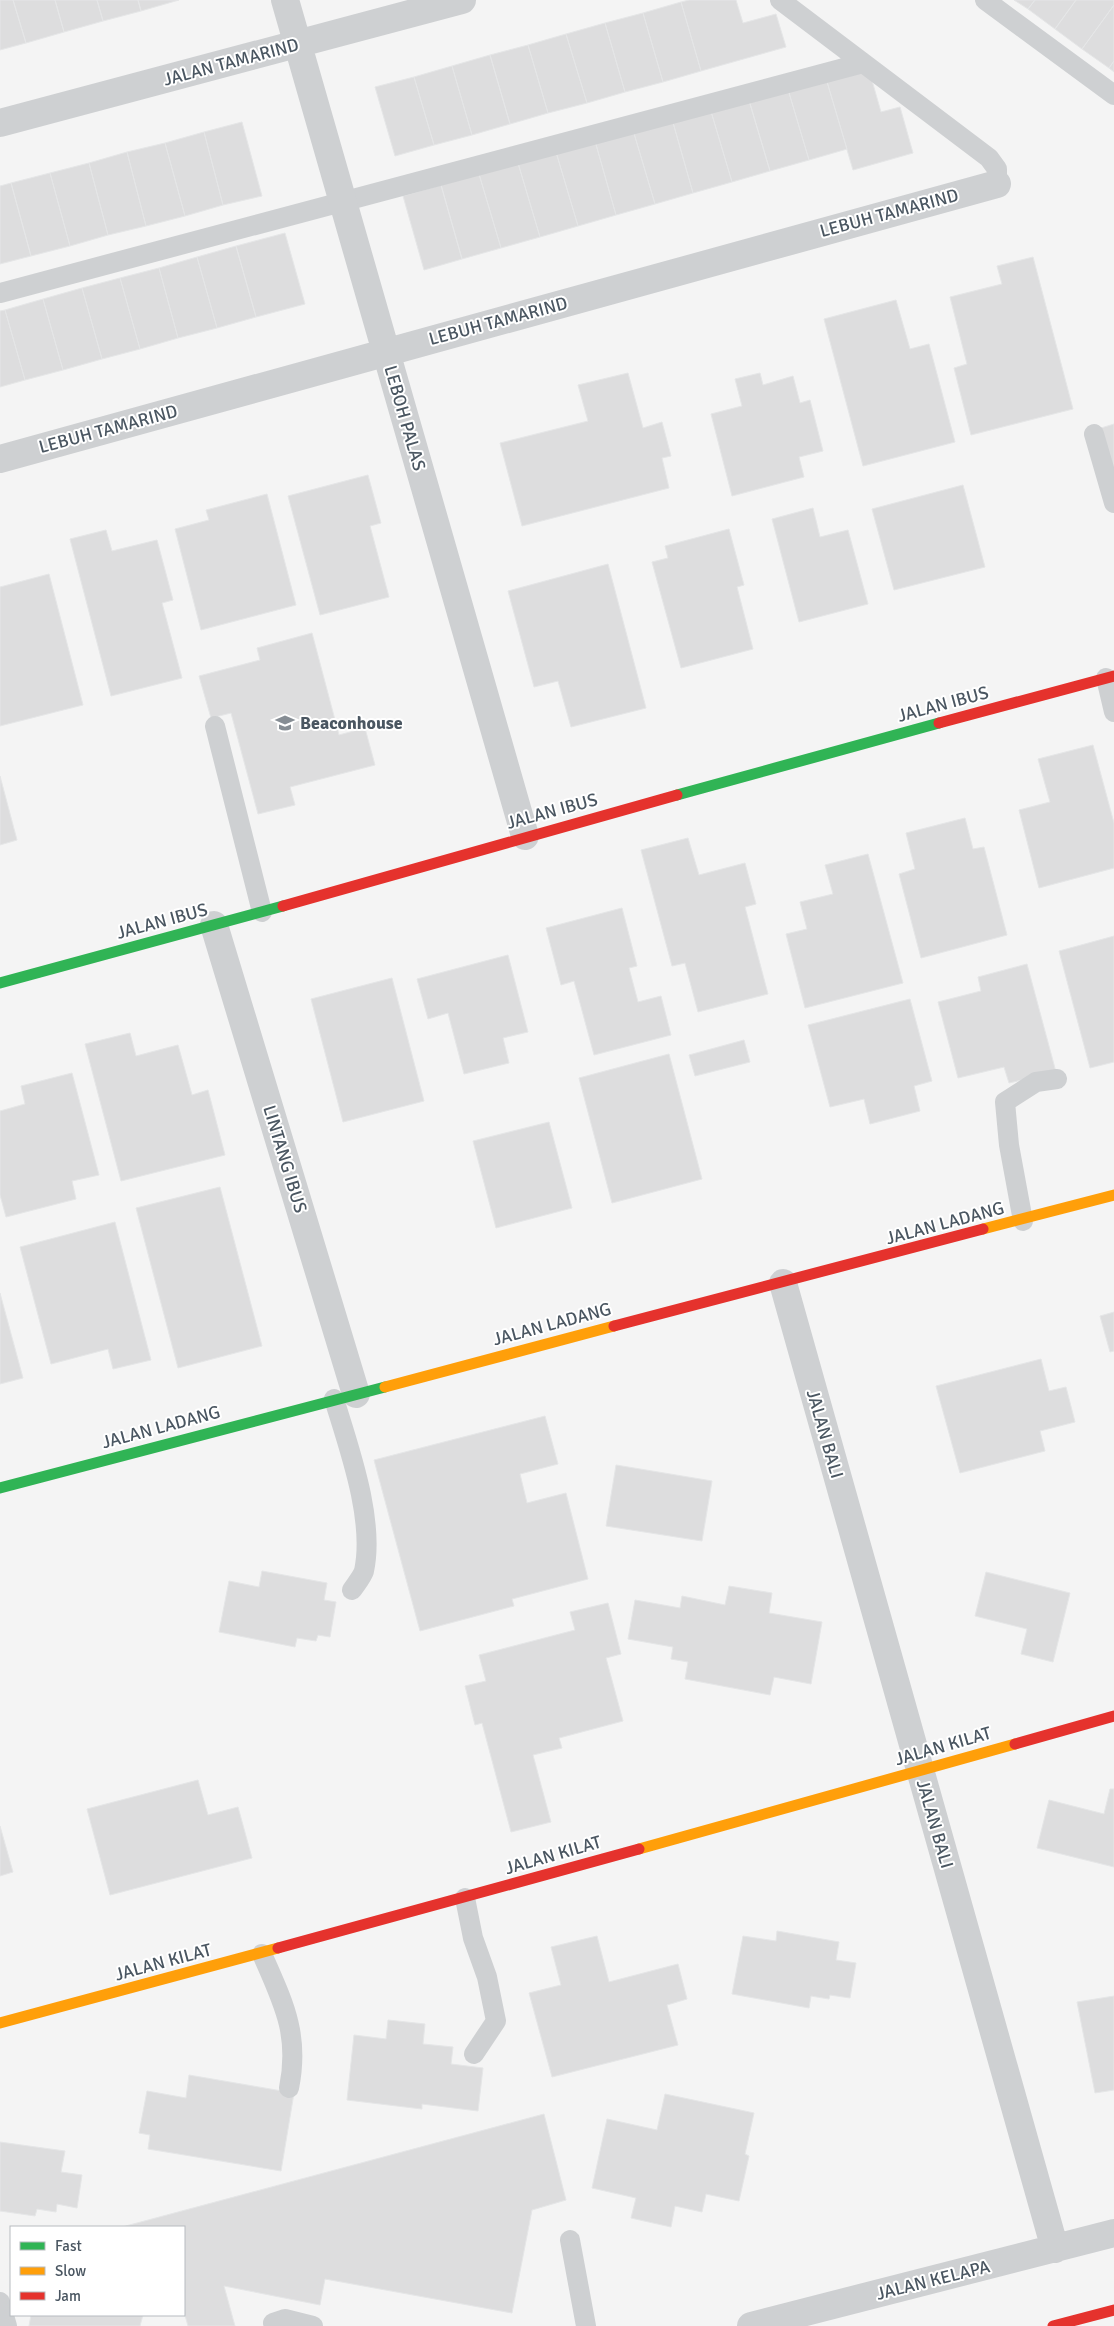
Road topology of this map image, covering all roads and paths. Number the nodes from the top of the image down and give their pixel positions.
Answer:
1 (285, 0) edge
2 (462, 0) edge
3 (780, 0) edge
4 (985, 0) edge
5 (298, 44) junction
6 (863, 62) junction
7 (1114, 95) edge
8 (0, 123) edge
9 (997, 184) joint
10 (343, 201) junction
11 (0, 293) edge
12 (386, 352) junction
13 (1094, 434) dead end
14 (0, 458) edge
15 (1114, 503) edge
16 (1110, 677) edge
17 (1114, 712) edge
18 (215, 726) dead end
19 (525, 836) junction
20 (262, 912) junction
21 (214, 925) junction
22 (0, 983) edge
23 (1057, 1079) dead end
24 (1114, 1195) edge
25 (1023, 1221) junction
26 (783, 1283) junction
27 (345, 1396) junction
28 (0, 1488) edge
29 (352, 1590) dead end
30 (1114, 1716) edge
31 (920, 1770) junction
32 (465, 1898) junction
33 (262, 1954) junction
34 (0, 2023) edge
35 (474, 2054) dead end
36 (289, 2088) dead end
37 (1114, 2233) edge
38 (570, 2240) dead end
39 (1055, 2249) junction
40 (0, 2302) edge
41 (1114, 2310) edge
42 (272, 2322) dead end
43 (7, 2326) edge
44 (314, 2326) edge
45 (585, 2326) edge
46 (751, 2326) edge
47 (1053, 2326) edge

1 - 5 street, LEBOH PALAS
2 - 5 street, JALAN TAMARIND
3 - 6 lane
4 - 7 lane
5 - 8 street, JALAN TAMARIND
5 - 10 street, LEBOH PALAS
6 - 9 lane
6 - 10 lane
9 - 12 street, LEBUH TAMARIND
10 - 11 lane
10 - 12 street, LEBOH PALAS
12 - 14 street, LEBUH TAMARIND
12 - 19 street, LEBOH PALAS
13 - 15 lane
16 - 17 lane
16 - 19 main road, JALAN IBUS
18 - 20 lane
19 - 20 main road, JALAN IBUS
20 - 21 main road, JALAN IBUS
21 - 22 main road, JALAN IBUS
21 - 27 street, LINTANG IBUS
23 - 25 lane
24 - 25 main road, JALAN LADANG
25 - 26 main road, JALAN LADANG
26 - 27 main road, JALAN LADANG
26 - 31 street, JALAN BALI
27 - 28 main road, JALAN LADANG
27 - 29 lane
30 - 31 main road, JALAN KILAT
31 - 32 main road, JALAN KILAT
31 - 39 street, JALAN BALI
32 - 33 main road, JALAN KILAT
32 - 35 lane
33 - 34 main road, JALAN KILAT
33 - 36 lane
37 - 39 street, JALAN KELAPA
38 - 45 lane
39 - 46 street, JALAN KELAPA
40 - 43 lane
41 - 47 main road
42 - 44 lane

